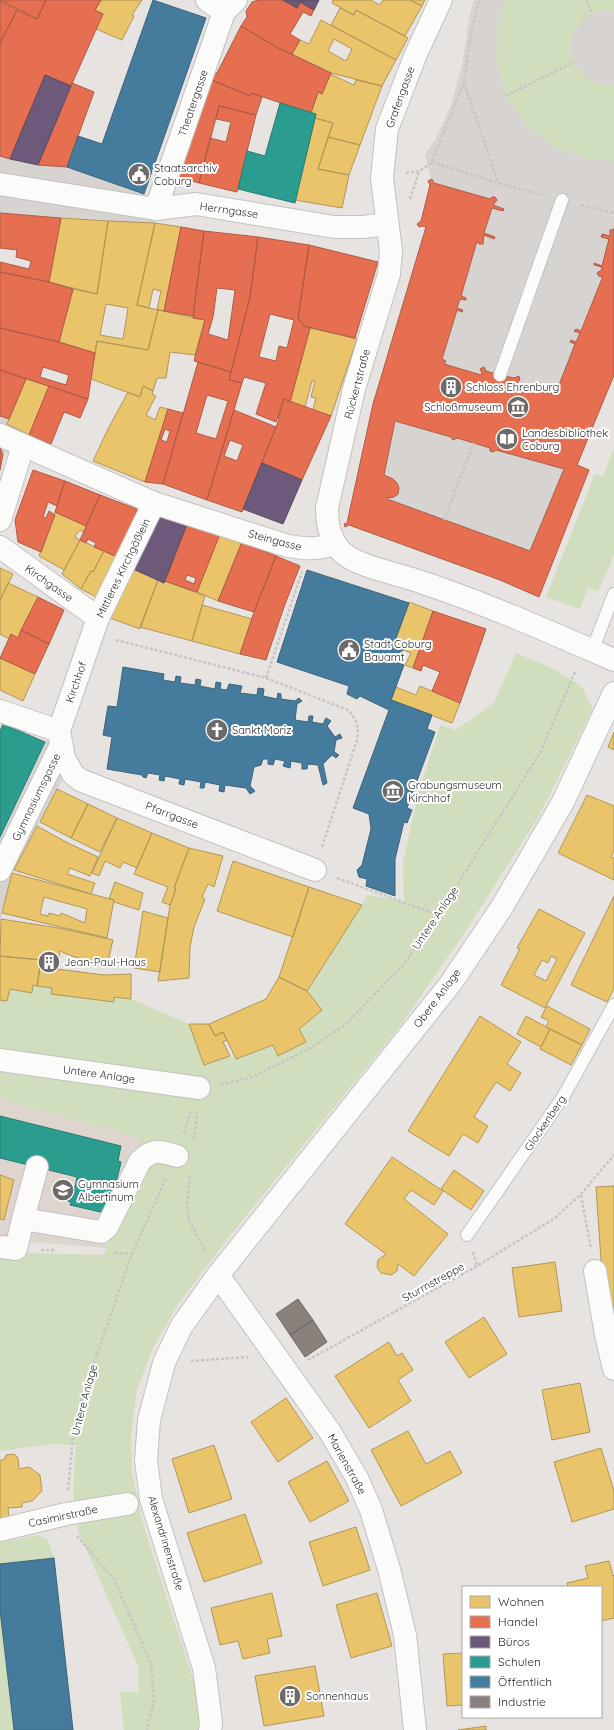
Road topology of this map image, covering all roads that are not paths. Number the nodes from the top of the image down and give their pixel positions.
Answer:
1 (207, 0) edge
2 (441, 0) edge
3 (230, 6) edge
4 (0, 184) edge
5 (562, 200) dead end
6 (156, 209) junction
7 (387, 224) junction
8 (500, 375) dead end
9 (0, 435) edge
10 (23, 446) junction
11 (154, 503) junction
12 (0, 520) edge
13 (334, 544) junction
14 (0, 547) edge
15 (614, 594) edge
16 (96, 626) junction
17 (592, 650) junction
18 (614, 660) edge
19 (614, 693) edge
20 (0, 712) edge
21 (60, 738) junction
22 (0, 870) edge
23 (315, 870) road end
24 (614, 1005) edge
25 (0, 1060) edge
26 (199, 1088) road end
27 (183, 1164) road end
28 (37, 1167) dead end
29 (23, 1219) junction
30 (467, 1235) dead end
31 (0, 1248) edge
32 (595, 1271) road end
33 (218, 1275) junction
34 (614, 1369) edge
35 (127, 1504) dead end
36 (0, 1530) edge
37 (210, 1730) edge
38 (415, 1730) edge

1 - 3 street
2 - 7 street, Grafengasse
3 - 6 street, Theatergasse
4 - 6 street, Herrngasse
5 - 8 lane
6 - 7 street, Herrngasse
7 - 13 street, Rückertstraße
9 - 10 street, Steingasse
10 - 11 street, Steingasse
10 - 12 street
11 - 13 street, Steingasse
11 - 16 street, Mittleres Kirchgäßlein
13 - 17 street
14 - 16 street, Kirchgasse
15 - 17 lane
16 - 21 street, Kirchhof
17 - 18 street
19 - 33 street, Obere Anlage
20 - 21 street
21 - 22 street, Gymnasiumsgasse
21 - 23 street, Pfarrgasse
24 - 30 lane, Glockenberg
25 - 26 street, Untere Anlage
27 - 29 street
28 - 29 street
29 - 31 street
32 - 34 street
33 - 37 street, Alexandrinenstraße
33 - 38 street, Marienstraße
35 - 36 street, Casimirstraße

